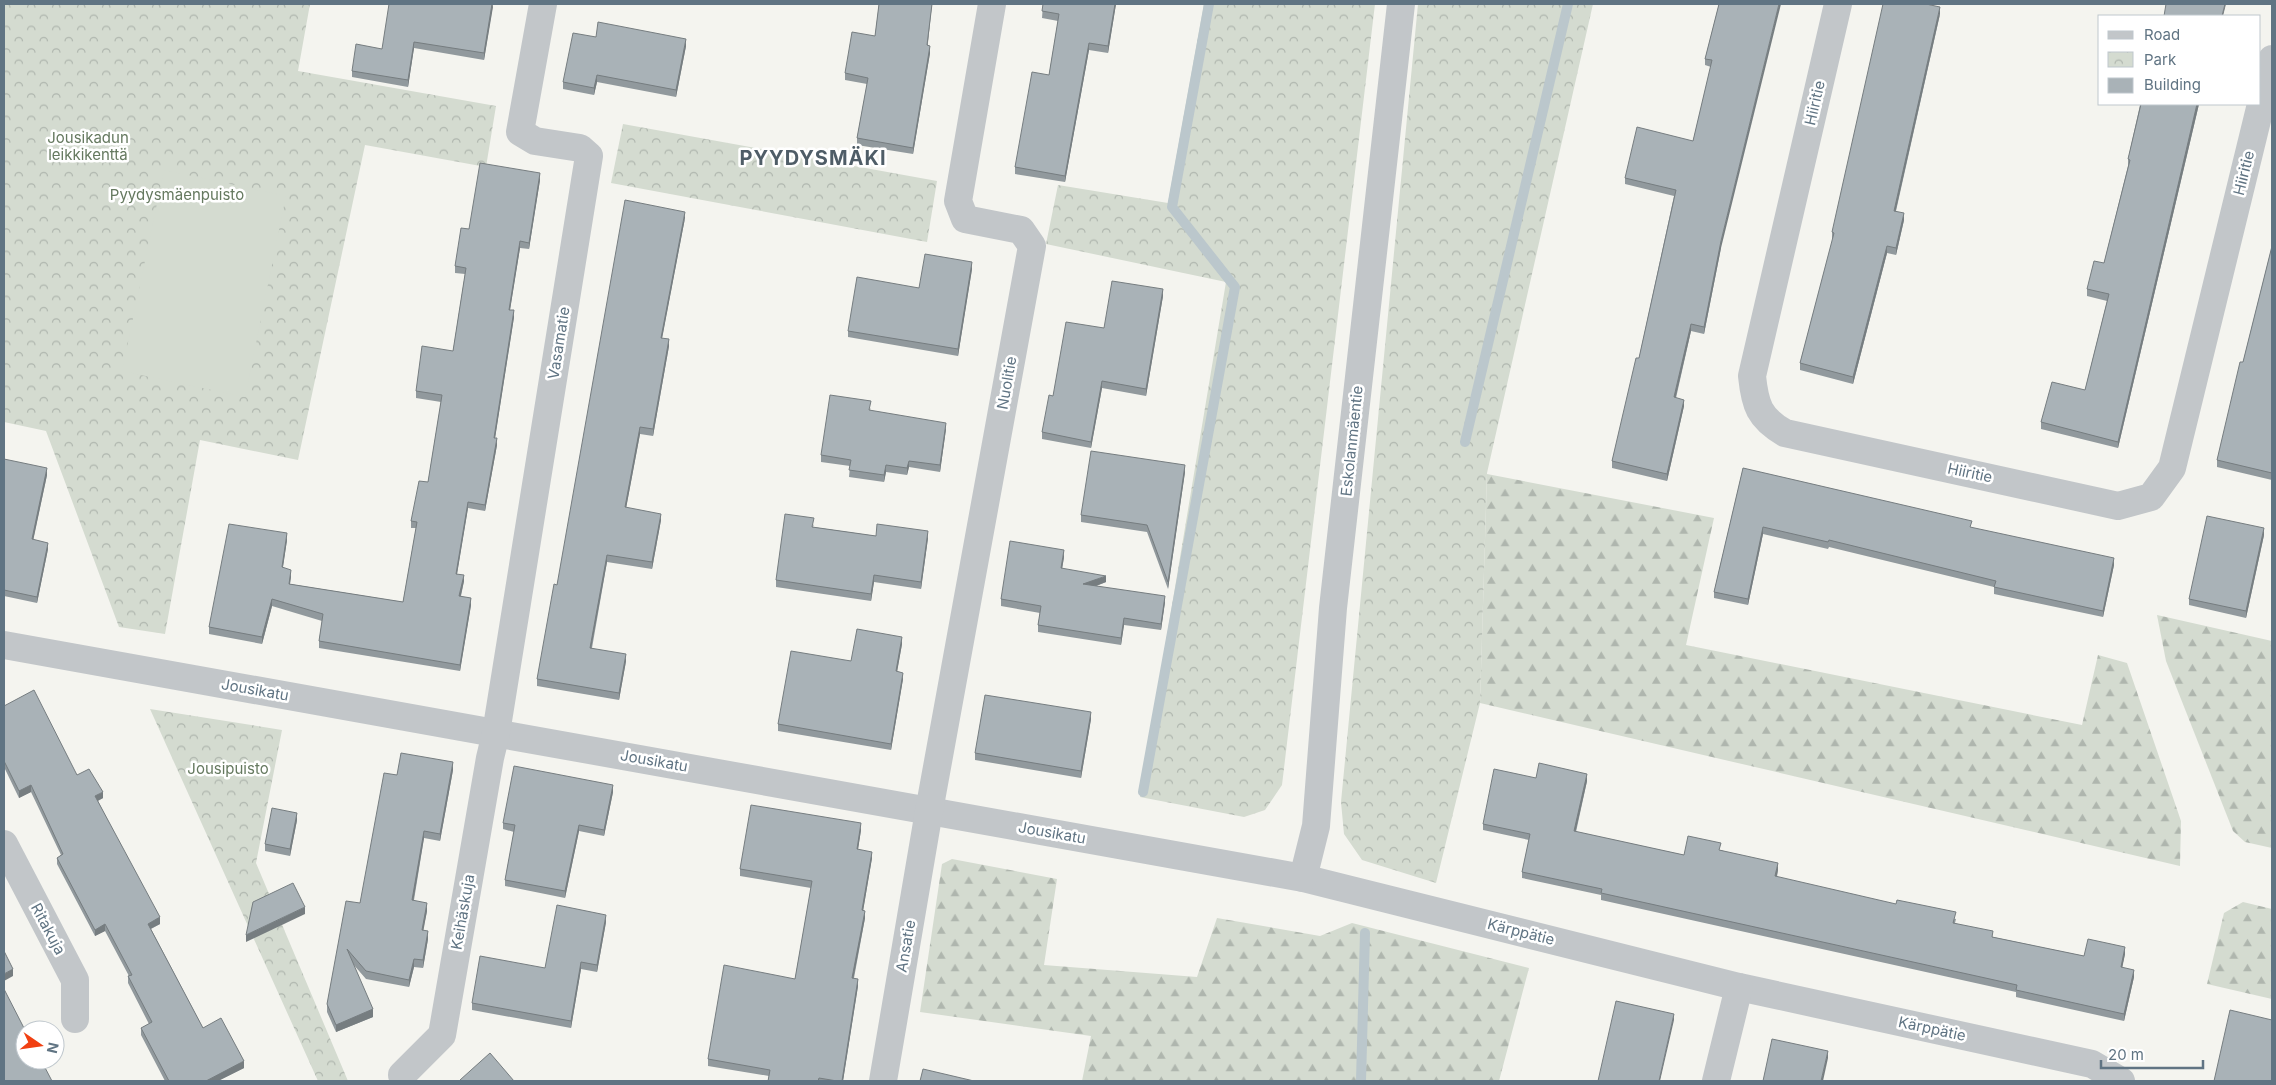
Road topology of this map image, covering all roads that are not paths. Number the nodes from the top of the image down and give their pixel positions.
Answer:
1 (543, 4) edge
2 (992, 4) edge
3 (1400, 4) edge
4 (1838, 4) edge
5 (2272, 59) edge
6 (2261, 104) edge
7 (2261, 105) edge
8 (4, 645) edge
9 (496, 733) junction
10 (929, 811) junction
11 (4, 844) edge
12 (1304, 878) junction
13 (1739, 986) junction
14 (75, 1019) dead end
15 (402, 1075) dead end
16 (882, 1081) edge
17 (1716, 1081) edge
18 (2121, 1081) edge

1 - 9 street, Vasamatie
2 - 10 street, Nuolitie
3 - 12 street, Eskolanmäentie
4 - 7 street, Hiiritie
5 - 6 street, Hiiritie
8 - 9 street, Jousikatu
9 - 10 street, Jousikatu
9 - 15 street, Keihäskuja
10 - 12 street, Jousikatu
10 - 16 street, Ansatie
11 - 14 street, Ritakuja
12 - 13 street, Kärppätie
13 - 17 street
13 - 18 street, Kärppätie

